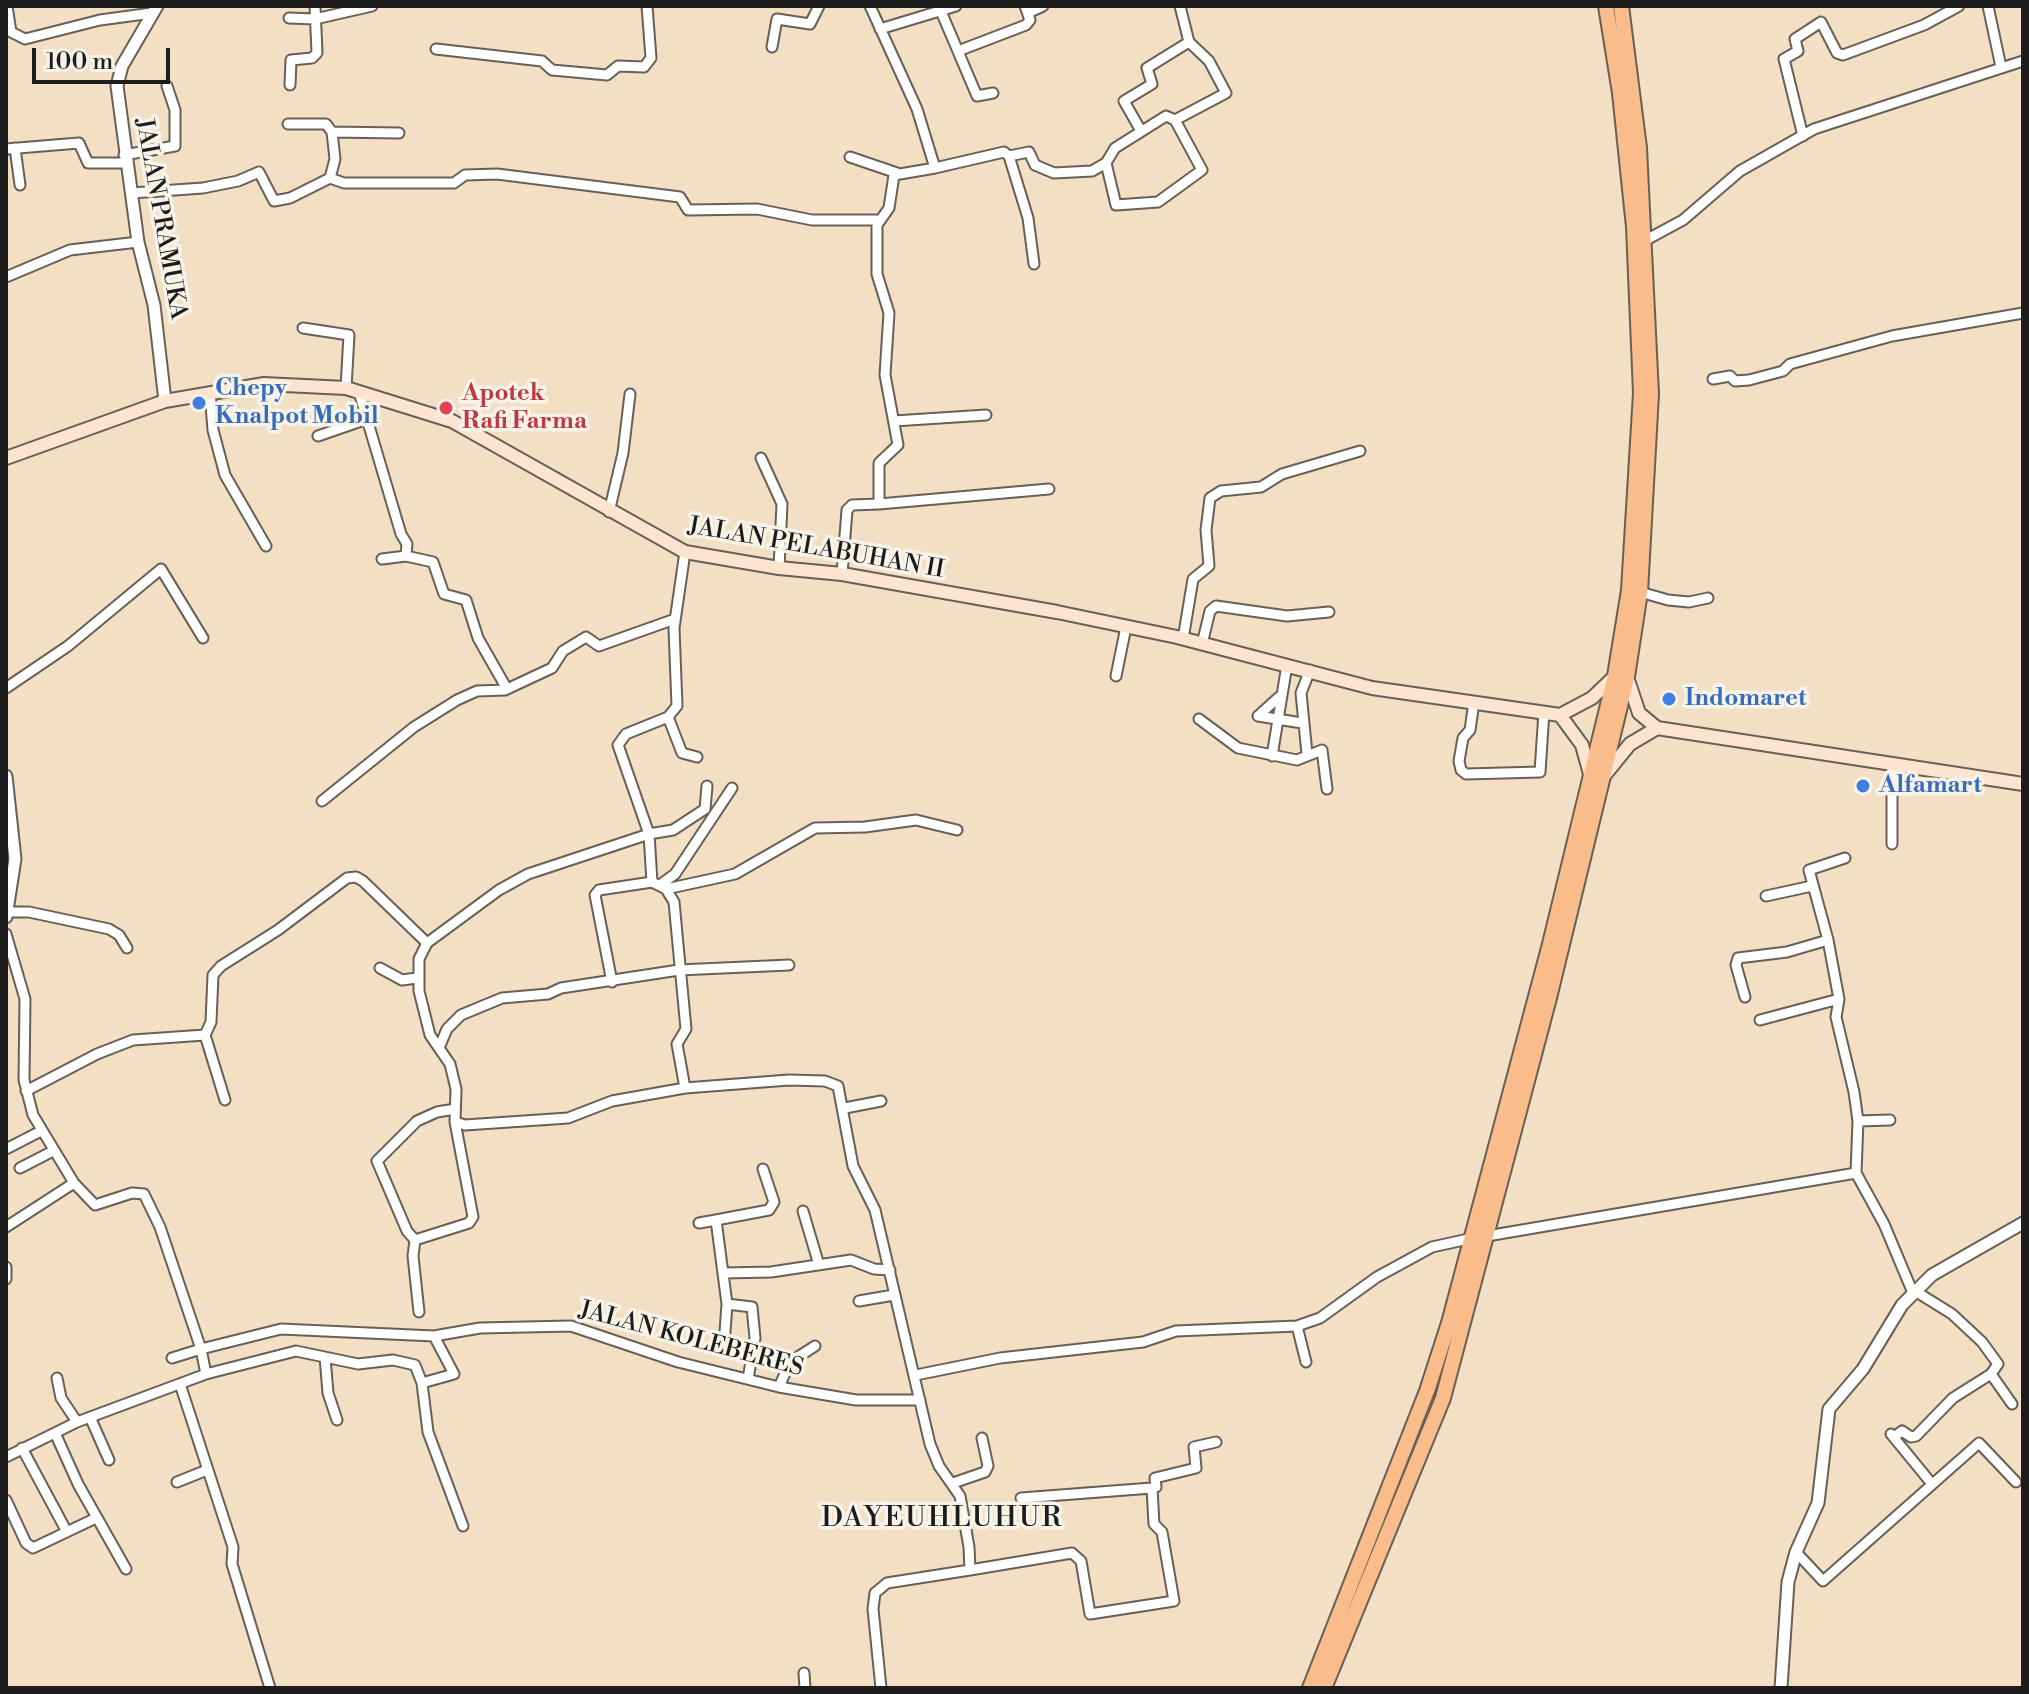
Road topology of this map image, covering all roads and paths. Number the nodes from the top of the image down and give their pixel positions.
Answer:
1 (7, 6) edge
2 (315, 6) edge
3 (372, 6) edge
4 (647, 6) edge
5 (819, 6) edge
6 (870, 6) edge
7 (956, 6) edge
8 (1043, 6) edge
9 (1180, 6) edge
10 (1606, 6) edge
11 (1621, 6) edge
12 (1959, 6) edge
13 (1988, 6) edge
14 (154, 9) edge
15 (940, 9) junction
16 (1027, 10) edge
17 (289, 18) dead end
18 (315, 19) junction
19 (880, 29) junction
20 (1189, 42) junction
21 (772, 47) dead end
22 (436, 49) dead end
23 (958, 51) junction
24 (2023, 61) edge
25 (2001, 67) junction
26 (290, 85) dead end
27 (167, 86) dead end
28 (993, 93) dead end
29 (1175, 120) junction
30 (288, 124) dead end
31 (1141, 131) junction
32 (332, 132) junction
33 (399, 133) dead end
34 (1803, 136) junction
35 (11, 149) edge
36 (1009, 156) junction
37 (850, 157) dead end
38 (125, 159) junction
39 (1106, 163) junction
40 (935, 168) junction
41 (897, 173) junction
42 (330, 178) junction
43 (20, 185) dead end
44 (132, 193) junction
45 (879, 220) junction
46 (138, 242) junction
47 (1643, 248) junction
48 (1034, 264) dead end
49 (6, 277) edge
50 (2023, 313) edge
51 (303, 328) dead end
52 (1645, 334) junction
53 (1713, 379) dead end
54 (353, 390) junction
55 (210, 392) junction
56 (630, 394) dead end
57 (165, 401) junction
58 (986, 415) dead end
59 (367, 419) junction
60 (894, 421) junction
61 (318, 436) dead end
62 (1360, 451) dead end
63 (6, 458) edge
64 (761, 458) dead end
65 (1049, 489) dead end
66 (879, 504) junction
67 (609, 512) junction
68 (266, 546) dead end
69 (685, 552) junction
70 (406, 556) junction
71 (382, 559) dead end
72 (779, 568) junction
73 (842, 574) junction
74 (1640, 592) junction
75 (1708, 598) dead end
76 (1329, 612) dead end
77 (675, 619) junction
78 (1126, 627) junction
79 (203, 638) dead end
80 (1183, 639) junction
81 (1202, 644) junction
82 (1287, 665) junction
83 (1310, 670) junction
84 (1623, 673) junction
85 (1116, 676) dead end
86 (6, 688) edge
87 (507, 689) junction
88 (1279, 697) junction
89 (1474, 702) junction
90 (1544, 712) junction
91 (1560, 715) junction
92 (668, 717) junction
93 (1199, 719) dead end
94 (1277, 719) junction
95 (1302, 723) junction
96 (1657, 728) junction
97 (1307, 754) junction
98 (1272, 756) junction
99 (697, 757) dead end
100 (1892, 764) junction
101 (6, 776) edge
102 (1597, 777) junction
103 (2023, 784) edge
104 (707, 786) dead end
105 (732, 788) dead end
106 (1327, 789) dead end
107 (322, 801) dead end
108 (957, 830) dead end
109 (649, 834) junction
110 (1892, 844) dead end
111 (1845, 858) dead end
112 (659, 885) junction
113 (1812, 886) junction
114 (1766, 896) dead end
115 (8, 914) edge
116 (6, 934) edge
117 (430, 940) junction
118 (1828, 940) junction
119 (127, 948) dead end
120 (789, 965) dead end
121 (380, 968) dead end
122 (679, 970) junction
123 (417, 978) junction
124 (612, 982) junction
125 (1745, 997) dead end
126 (1839, 999) junction
127 (1760, 1020) dead end
128 (205, 1035) junction
129 (439, 1048) junction
130 (685, 1088) junction
131 (26, 1091) junction
132 (225, 1100) dead end
133 (881, 1101) dead end
134 (845, 1108) junction
135 (455, 1109) junction
136 (1890, 1120) dead end
137 (1858, 1121) junction
138 (455, 1122) junction
139 (41, 1131) junction
140 (6, 1149) edge
141 (53, 1151) junction
142 (20, 1168) dead end
143 (763, 1169) dead end
144 (1856, 1173) junction
145 (74, 1183) junction
146 (803, 1211) dead end
147 (716, 1220) junction
148 (699, 1223) dead end
149 (2023, 1223) edge
150 (6, 1227) edge
151 (1480, 1237) junction
152 (415, 1240) junction
153 (819, 1265) junction
154 (6, 1267) edge
155 (890, 1270) junction
156 (723, 1273) junction
157 (6, 1279) edge
158 (1914, 1292) junction
159 (894, 1295) junction
160 (859, 1301) dead end
161 (727, 1304) junction
162 (419, 1312) dead end
163 (1297, 1326) junction
164 (434, 1336) junction
165 (724, 1346) dead end
166 (815, 1346) dead end
167 (201, 1349) junction
168 (325, 1357) junction
169 (172, 1358) dead end
170 (1306, 1362) dead end
171 (206, 1374) junction
172 (1991, 1374) junction
173 (916, 1375) junction
174 (57, 1378) dead end
175 (748, 1379) junction
176 (422, 1383) junction
177 (180, 1384) junction
178 (779, 1387) junction
179 (920, 1400) junction
180 (2012, 1404) dead end
181 (90, 1417) junction
182 (337, 1420) dead end
183 (77, 1422) junction
184 (55, 1433) junction
185 (982, 1438) dead end
186 (1216, 1442) dead end
187 (22, 1448) junction
188 (6, 1457) edge
189 (109, 1460) dead end
190 (207, 1470) junction
191 (177, 1482) dead end
192 (2016, 1482) dead end
193 (953, 1483) junction
194 (1932, 1484) junction
195 (1152, 1488) junction
196 (1021, 1498) dead end
197 (6, 1500) edge
198 (96, 1518) junction
199 (463, 1526) dead end
200 (67, 1532) junction
201 (1796, 1552) junction
202 (126, 1569) dead end
203 (970, 1570) junction
204 (804, 1673) dead end
205 (270, 1688) edge
206 (805, 1688) edge
207 (881, 1688) edge
208 (1310, 1688) edge
209 (1324, 1688) edge
210 (1781, 1688) edge

1 - 14 street
2 - 18 street
3 - 18 street
4 - 22 street
5 - 21 street
6 - 19 street
7 - 15 street
8 - 16 street
9 - 20 street
10 - 47 main road
11 - 47 main road
12 - 34 street
13 - 25 street
14 - 38 street, JALAN PRAMUKA
15 - 19 street
15 - 23 street
16 - 23 street
17 - 18 street
18 - 26 street
19 - 40 street
20 - 29 street
20 - 31 street
23 - 28 street
24 - 25 street
25 - 34 street
27 - 38 street
29 - 31 street
29 - 39 street
30 - 32 street
31 - 39 street
32 - 33 street
32 - 42 street
34 - 47 street
35 - 38 street
35 - 43 street
36 - 39 street
36 - 40 street
36 - 48 street
37 - 41 street
38 - 44 street, JALAN PRAMUKA
40 - 41 street
41 - 45 street
42 - 44 street
42 - 45 street
44 - 46 street, JALAN PRAMUKA
45 - 60 street
46 - 49 street
46 - 57 street, JALAN PRAMUKA
47 - 52 main road
50 - 53 street
51 - 54 street
52 - 74 main road
52 - 84 main road
54 - 55 main road, JALAN PELABUHAN II
54 - 59 street
54 - 67 main road, JALAN PELABUHAN II
55 - 57 main road, JALAN PELABUHAN II
55 - 68 street
56 - 67 street
57 - 63 main road, JALAN PELABUHAN II
58 - 60 street
59 - 61 street
59 - 70 street
60 - 66 street
62 - 80 street
64 - 72 street
65 - 66 street
66 - 73 street
67 - 69 main road, JALAN PELABUHAN II
69 - 72 main road, JALAN PELABUHAN II
69 - 77 street
70 - 71 street
70 - 87 street
72 - 73 main road, JALAN PELABUHAN II
73 - 78 main road, JALAN PELABUHAN II
74 - 75 street
74 - 84 main road
76 - 81 street
77 - 87 street
77 - 92 street
78 - 80 main road, JALAN PELABUHAN II
78 - 85 street
79 - 86 street
80 - 81 main road, JALAN PELABUHAN II
81 - 82 main road, JALAN PELABUHAN II
82 - 83 main road, JALAN PELABUHAN II
82 - 88 street
83 - 89 main road, JALAN PELABUHAN II
83 - 95 street
84 - 91 main road
84 - 96 main road
84 - 102 main road
87 - 107 street
88 - 94 street
88 - 94 street
89 - 90 main road, JALAN PELABUHAN II
89 - 90 street
90 - 91 main road, JALAN PELABUHAN II
91 - 102 main road
92 - 99 street
92 - 109 street
93 - 98 street
94 - 95 street
94 - 98 street
95 - 97 street
96 - 100 main road
96 - 102 main road
97 - 98 street
97 - 106 street
100 - 103 main road
100 - 110 street
101 - 115 street
102 - 151 main road
104 - 109 street
105 - 112 street
108 - 112 street
109 - 112 street
109 - 117 street
111 - 113 street
112 - 122 street
112 - 124 street
113 - 114 street
113 - 118 street
115 - 119 street
116 - 131 street
117 - 123 street
117 - 128 street
118 - 125 street
118 - 126 street
120 - 122 street
121 - 123 street
122 - 124 street
122 - 130 street
123 - 129 street
124 - 129 street
126 - 127 street
126 - 137 street
128 - 131 street
128 - 132 street
129 - 135 street
130 - 134 street
130 - 138 street
131 - 139 street
133 - 134 street
134 - 155 street
135 - 138 street
135 - 152 street
136 - 137 street
137 - 144 street
138 - 152 street
139 - 140 street
139 - 141 street
141 - 142 street
141 - 145 street
143 - 147 street
144 - 151 street
144 - 158 street
145 - 150 street
145 - 167 street
146 - 153 street
147 - 148 street
147 - 156 street
149 - 158 street
151 - 163 street
151 - 208 main road
151 - 209 main road
152 - 162 street
153 - 155 street
153 - 156 street
154 - 157 street
155 - 159 street
156 - 161 street
158 - 172 street
158 - 201 street
159 - 160 street
159 - 173 street
161 - 165 street
161 - 175 street
163 - 170 street
163 - 173 street
164 - 167 street, JALAN KOLEBERES
164 - 175 street, JALAN KOLEBERES
164 - 176 street
166 - 178 street
167 - 169 street, JALAN KOLEBERES
167 - 171 street
168 - 171 street
168 - 176 street
168 - 182 street
171 - 177 street
172 - 180 street
172 - 194 street
173 - 179 street
174 - 183 street
175 - 178 street, JALAN KOLEBERES
176 - 199 street
177 - 181 street
177 - 190 street
178 - 179 street, JALAN KOLEBERES
179 - 193 street
181 - 183 street
181 - 189 street
183 - 184 street
184 - 187 street
184 - 198 street
185 - 193 street
186 - 195 street
187 - 188 street
187 - 200 street
190 - 191 street
190 - 205 street
192 - 194 street
193 - 203 street
194 - 201 street
195 - 196 street
195 - 203 street
197 - 200 street
198 - 200 street
198 - 202 street
201 - 210 street
203 - 207 street
204 - 206 street

